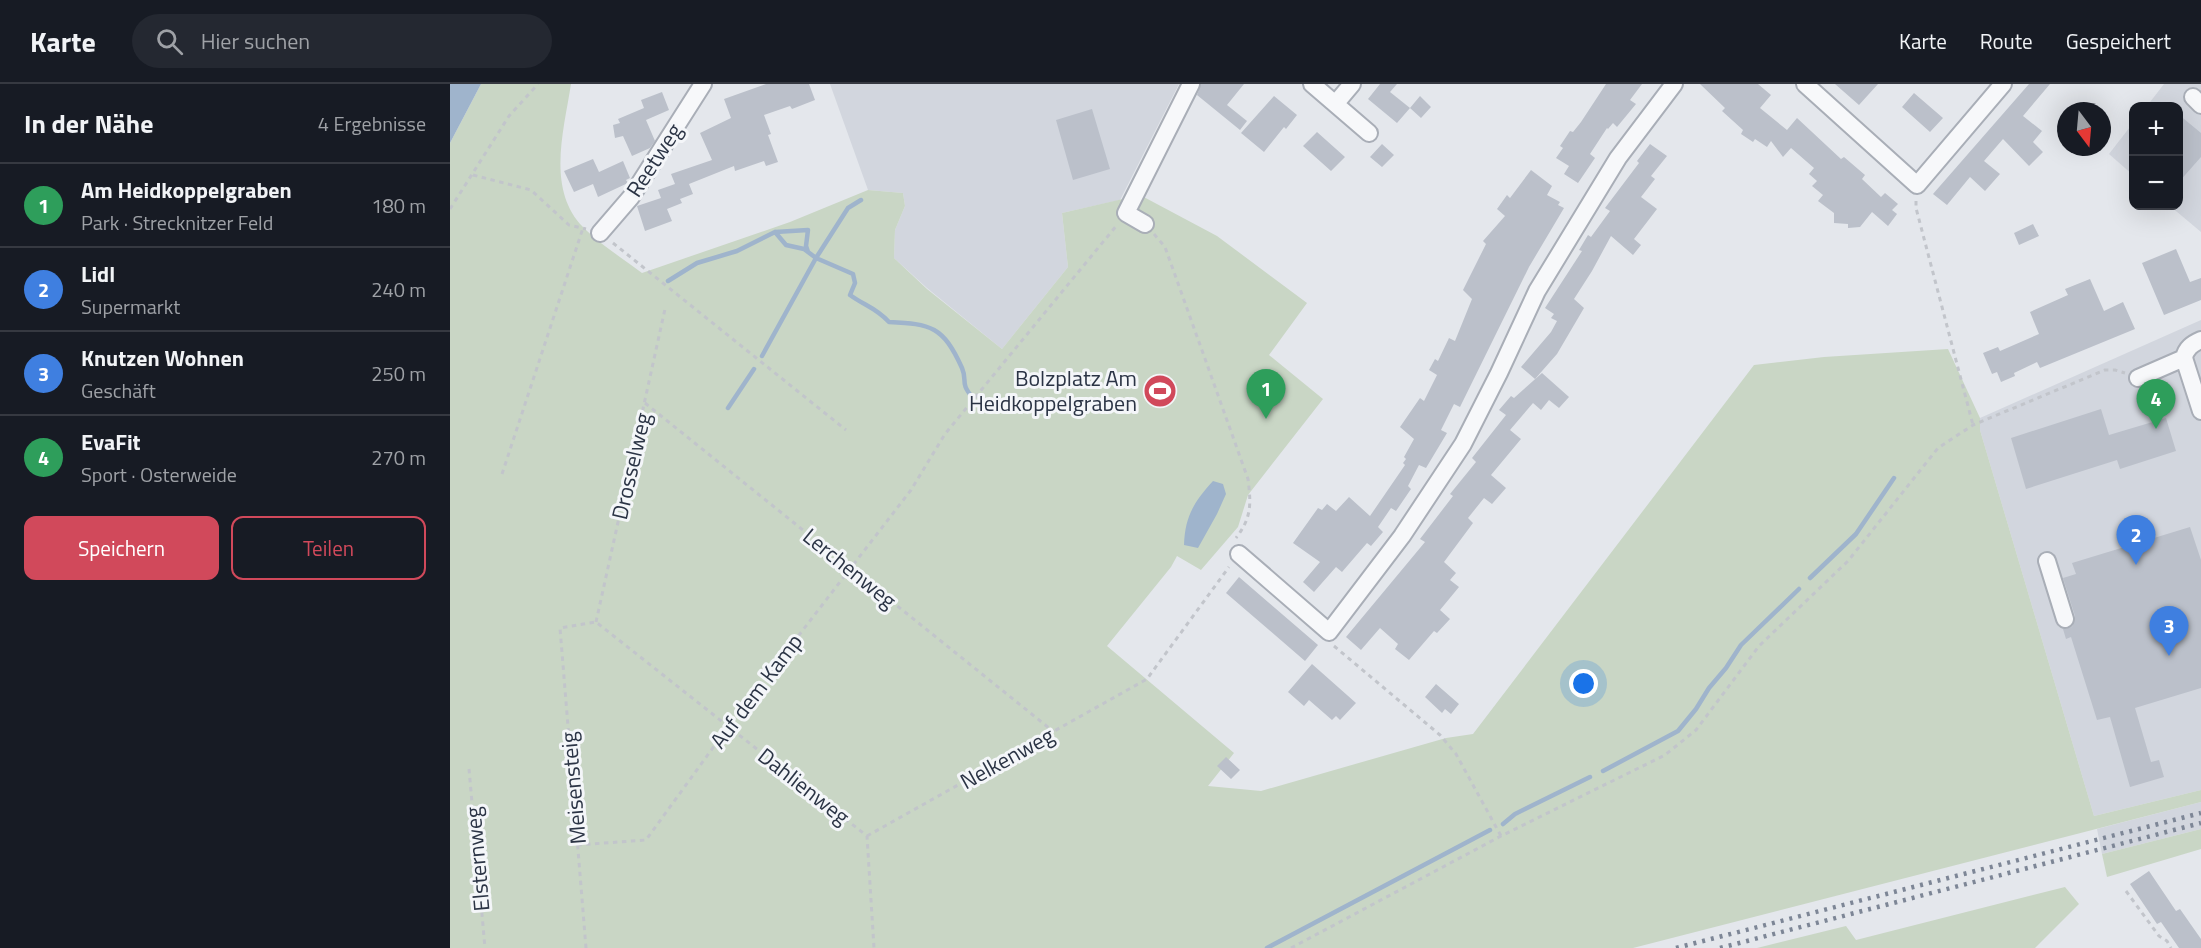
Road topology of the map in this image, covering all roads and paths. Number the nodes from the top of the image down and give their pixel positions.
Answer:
1 (538, 84) edge
2 (703, 84) edge
3 (1191, 84) edge
4 (1312, 84) edge
5 (1352, 84) edge
6 (1674, 84) edge
7 (1805, 84) edge
8 (2003, 84) edge
9 (1336, 103) junction
10 (1369, 133) dead end
11 (472, 175) junction
12 (1917, 185) junction
13 (450, 209) edge
14 (1126, 213) junction
15 (1145, 224) joint
16 (584, 228) junction
17 (600, 233) junction
18 (664, 309) dead end
19 (2201, 340) edge
20 (2184, 358) junction
21 (2138, 378) joint
22 (645, 404) junction
23 (2201, 411) edge
24 (1973, 425) junction
25 (846, 430) dead end
26 (502, 474) dead end
27 (1239, 554) junction
28 (2047, 561) dead end
29 (850, 568) junction
30 (2065, 619) dead end
31 (596, 622) junction
32 (1329, 632) junction
33 (728, 726) junction
34 (1054, 732) junction
35 (469, 769) dead end
36 (1500, 834) junction
37 (867, 836) junction
38 (577, 845) junction
39 (2126, 891) dead end
40 (485, 948) edge
41 (586, 948) edge
42 (874, 948) edge
43 (1291, 948) edge
44 (2171, 948) edge

1 - 11 path
2 - 17 street, Reetweg
3 - 14 street
4 - 9 street
5 - 9 street
6 - 32 street
7 - 12 street
8 - 12 street
9 - 10 street
11 - 13 path
11 - 16 path
12 - 24 path
14 - 15 street
14 - 29 path, Auf dem Kamp
15 - 27 path
16 - 17 path
16 - 26 path
17 - 25 path
18 - 22 path, Drosselweg
19 - 20 street
20 - 21 street
20 - 23 street
21 - 24 path
22 - 29 path, Lerchenweg
22 - 31 path, Drosselweg
24 - 36 path
27 - 32 street
27 - 34 path, Nelkenweg
28 - 30 street
29 - 33 path, Auf dem Kamp
29 - 34 path, Lerchenweg
31 - 33 path, Dahlienweg
31 - 38 path, Meisensteig
32 - 36 path
33 - 37 path, Dahlienweg
33 - 38 path, Auf dem Kamp
34 - 37 path, Nelkenweg
35 - 40 path, Elsternweg
36 - 43 path
37 - 42 path, Dahlienweg
38 - 41 path, Meisensteig
39 - 44 path

